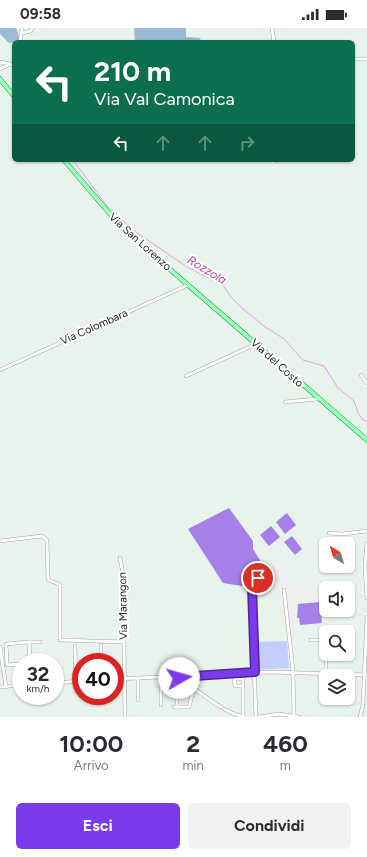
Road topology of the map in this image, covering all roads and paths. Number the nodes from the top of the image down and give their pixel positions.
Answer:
1 (22, 28) edge
2 (32, 28) edge
3 (272, 28) edge
4 (22, 33) junction
5 (20, 40) edge
6 (274, 40) edge
7 (355, 59) edge
8 (367, 59) edge
9 (0, 62) edge
10 (12, 64) edge
11 (12, 64) edge
12 (0, 69) edge
13 (0, 79) edge
14 (12, 94) edge
15 (66, 162) edge
16 (188, 285) junction
17 (256, 344) junction
18 (0, 370) edge
19 (361, 375) dead end
20 (186, 376) dead end
21 (367, 383) edge
22 (317, 399) junction
23 (286, 402) dead end
24 (367, 440) edge
25 (367, 531) edge
26 (329, 532) dead end
27 (0, 541) edge
28 (367, 542) edge
29 (120, 558) dead end
30 (258, 578) dead end
31 (284, 590) dead end
32 (367, 598) edge
33 (367, 617) edge
34 (311, 640) dead end
35 (319, 640) edge
36 (29, 642) junction
37 (40, 642) dead end
38 (124, 642) junction
39 (101, 645) dead end
40 (75, 646) dead end
41 (0, 647) edge
42 (366, 649) edge
43 (30, 653) edge
44 (75, 653) edge
45 (101, 653) edge
46 (12, 665) edge
47 (293, 671) junction
48 (255, 672) junction
49 (319, 673) edge
50 (234, 674) junction
51 (365, 675) edge
52 (162, 677) junction
53 (138, 678) junction
54 (180, 678) junction
55 (187, 678) junction
56 (125, 679) junction
57 (234, 680) junction
58 (6, 686) junction
59 (12, 686) edge
60 (192, 686) junction
61 (243, 686) junction
62 (0, 687) edge
63 (177, 693) dead end
64 (138, 700) dead end
65 (161, 705) dead end
66 (294, 715) junction
67 (125, 717) edge
68 (244, 717) edge
69 (256, 717) edge
70 (260, 717) edge
71 (299, 717) edge
72 (360, 717) edge

1 - 4 street
2 - 4 street
3 - 6 street
4 - 5 street
7 - 8 street
9 - 10 street
11 - 12 street
13 - 14 main road
15 - 16 main road, Via San Lorenzo
16 - 17 main road, Via del Costo
16 - 18 street, Via Colombara
17 - 20 street
17 - 22 main road, Via del Costo
19 - 21 street
22 - 23 street
22 - 24 main road, Via del Costo
25 - 26 street
27 - 38 street
28 - 32 street
29 - 38 street, Via Marangon
30 - 48 street
31 - 47 street
33 - 42 street
34 - 35 street
36 - 37 street
36 - 43 street
36 - 46 street
38 - 56 street, Via Marangon
39 - 45 street
40 - 44 street
41 - 58 street
42 - 51 street
47 - 48 street
47 - 49 street
47 - 66 street
48 - 50 street
48 - 69 street
50 - 55 street
50 - 57 street
51 - 72 street
52 - 53 street
52 - 54 street
52 - 65 street
53 - 56 street
53 - 64 street
54 - 55 street
54 - 60 street
55 - 60 street
56 - 67 street, Via Marangon
57 - 61 street
57 - 61 street
58 - 59 street
58 - 62 street
60 - 63 street
60 - 68 street
61 - 68 street
66 - 70 street
66 - 71 street

